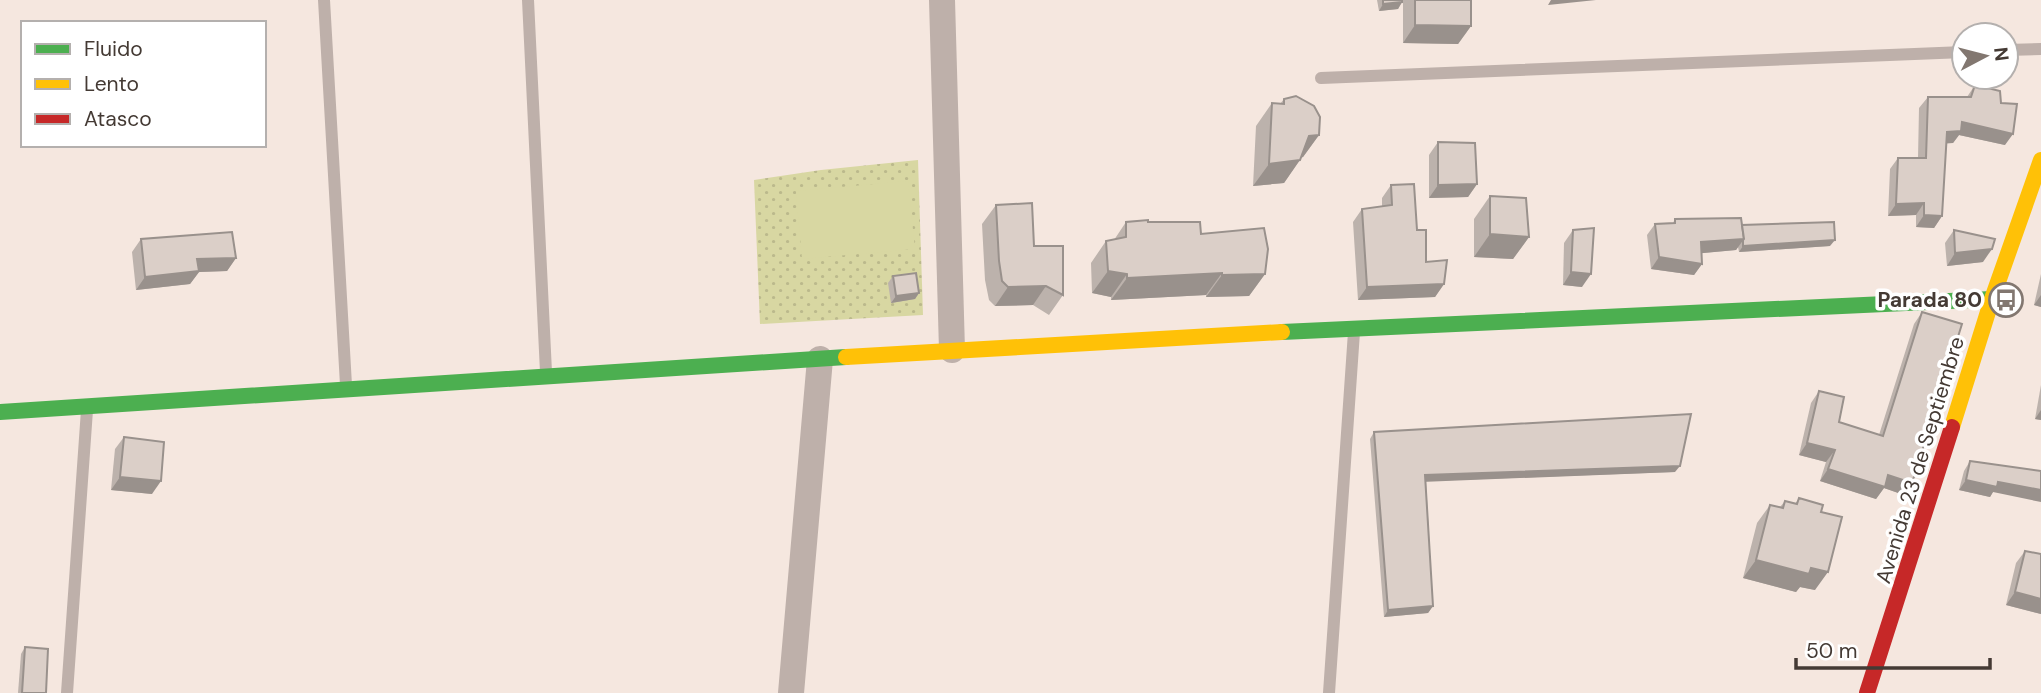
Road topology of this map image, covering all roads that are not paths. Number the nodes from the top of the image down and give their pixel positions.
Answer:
1 (324, 0) edge
2 (528, 0) edge
3 (942, 0) edge
4 (2041, 49) edge
5 (2020, 50) edge
6 (1950, 53) edge
7 (1321, 78) dead end
8 (2041, 160) edge
9 (1992, 299) junction
10 (1354, 328) junction
11 (953, 350) junction
12 (820, 359) junction
13 (546, 376) junction
14 (346, 389) junction
15 (87, 406) junction
16 (0, 412) edge
17 (67, 693) edge
18 (791, 693) edge
19 (1329, 693) edge
20 (1867, 693) edge

1 - 14 lane
2 - 13 lane
3 - 11 street
4 - 5 lane
6 - 7 lane
8 - 9 street, Avenida 23 de Septiembre
9 - 10 street
9 - 20 street, Avenida 23 de Septiembre
10 - 11 street
10 - 19 lane
11 - 12 street
12 - 13 street
12 - 18 street
13 - 14 street
14 - 15 street
15 - 16 street
15 - 17 lane

